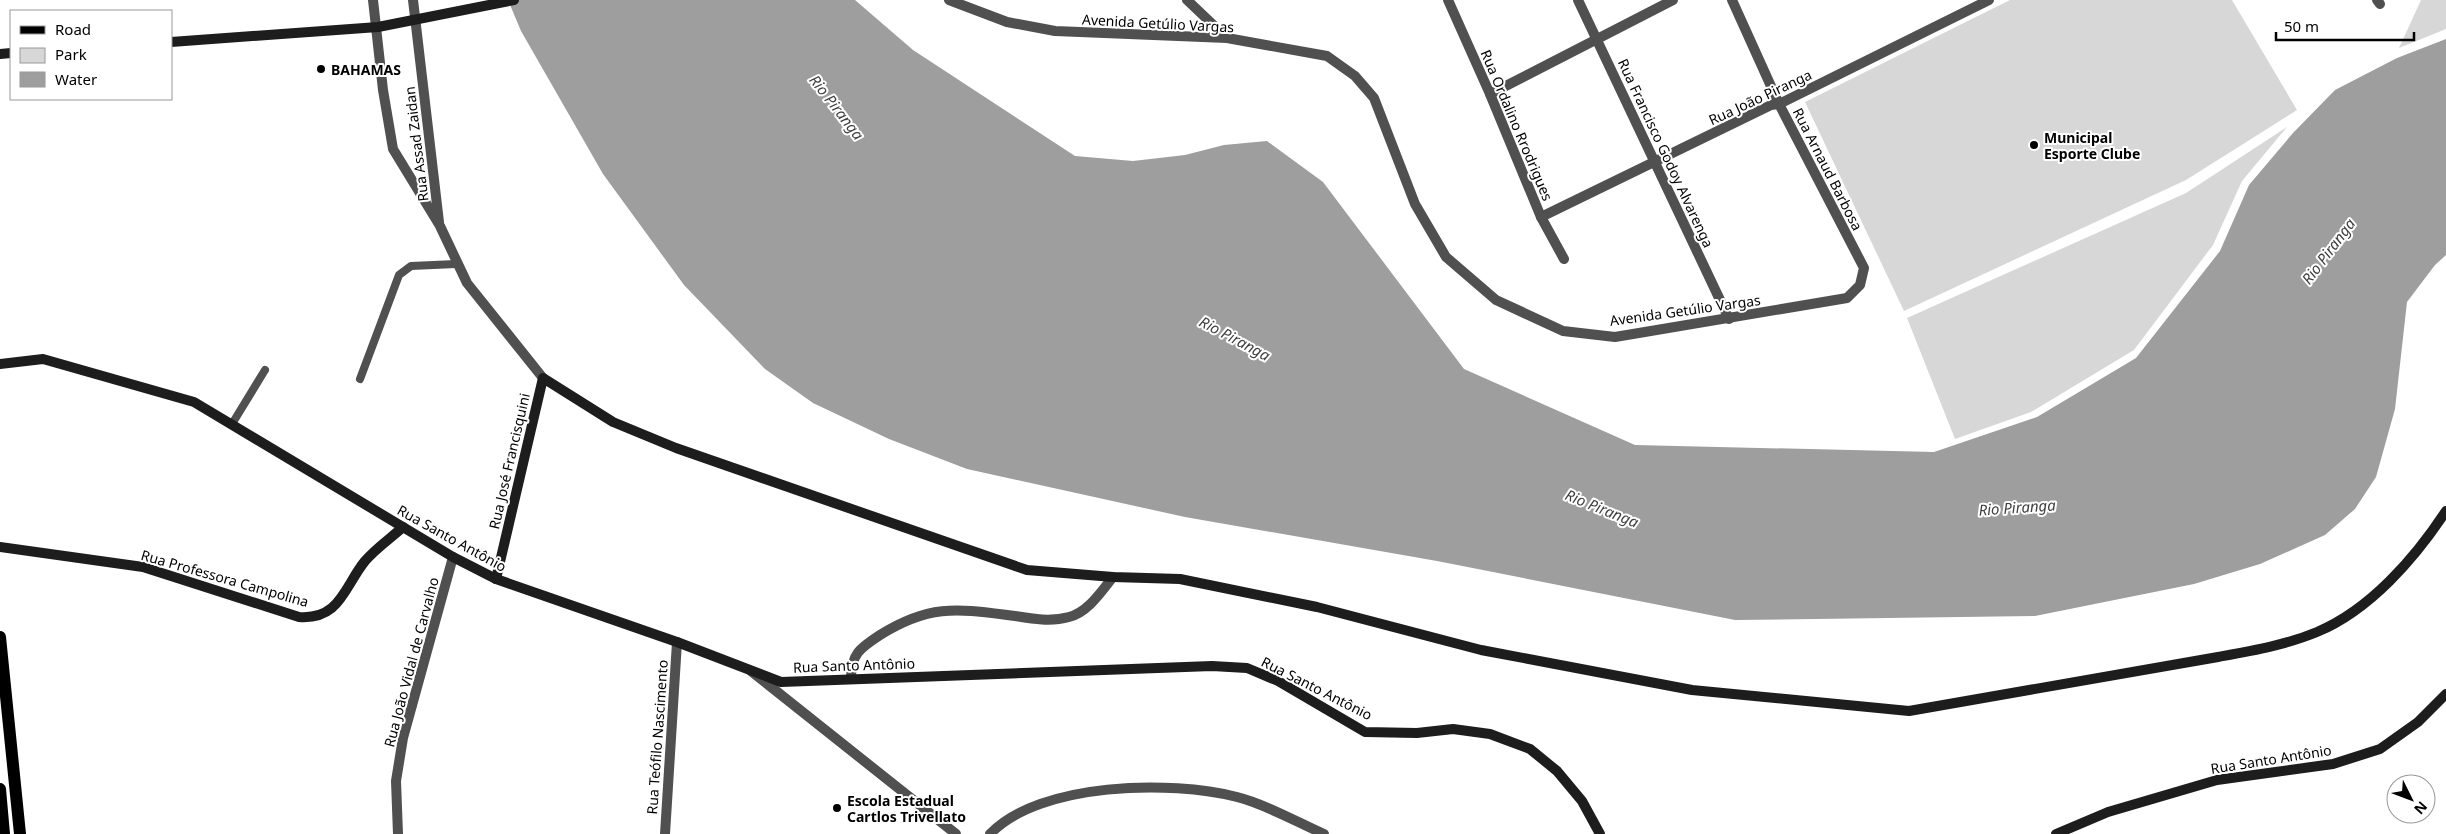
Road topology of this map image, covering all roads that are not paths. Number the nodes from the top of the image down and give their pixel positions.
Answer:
1 (373, 0) edge
2 (413, 0) edge
3 (514, 0) edge
4 (949, 0) edge
5 (1187, 0) edge
6 (1448, 0) edge
7 (1578, 0) edge
8 (1673, 0) edge
9 (1732, 0) edge
10 (1990, 0) edge
11 (378, 27) junction
12 (1227, 38) junction
13 (1597, 39) junction
14 (172, 42) edge
15 (1490, 94) junction
16 (1779, 104) junction
17 (1654, 162) junction
18 (1541, 217) junction
19 (440, 226) junction
20 (1564, 258) dead end
21 (456, 264) junction
22 (1864, 268) joint
23 (1729, 318) junction
24 (0, 364) edge
25 (265, 370) dead end
26 (543, 378) junction
27 (360, 379) dead end
28 (232, 424) junction
29 (2446, 511) edge
30 (403, 527) junction
31 (0, 547) edge
32 (453, 557) junction
33 (1113, 577) junction
34 (496, 580) junction
35 (0, 637) edge
36 (677, 642) junction
37 (748, 669) junction
38 (851, 679) junction
39 (2446, 694) edge
40 (0, 789) edge
41 (20, 830) edge
42 (3, 831) edge
43 (398, 834) edge
44 (665, 834) edge
45 (956, 834) edge
46 (990, 834) edge
47 (1324, 834) edge
48 (1600, 834) edge
49 (2056, 834) edge

1 - 11 street, Rua Assad Zaidan
2 - 19 street, Rua Assad Zaidan
3 - 11 main road
4 - 12 street, Avenida Getúlio Vargas
5 - 12 street
6 - 15 street, Rua Ordalino Rrodrigues
7 - 13 street, Rua Francisco Godoy Alvarenga
8 - 13 street
9 - 16 street, Rua Arnaud Barbosa
10 - 16 street, Rua João Piranga
11 - 14 main road
11 - 19 street, Rua Assad Zaidan
12 - 23 street, Avenida Getúlio Vargas
13 - 15 street
13 - 17 street, Rua Francisco Godoy Alvarenga
15 - 18 street, Rua Ordalino Rrodrigues
16 - 17 street, Rua João Piranga
16 - 22 street, Rua Arnaud Barbosa
17 - 18 street, Rua João Piranga
17 - 23 street, Rua Francisco Godoy Alvarenga
18 - 20 street, Rua Ordalino Rrodrigues
19 - 21 street, Rua Assad Zaidan
21 - 26 street, Rua Assad Zaidan
21 - 27 lane
22 - 23 street, Avenida Getúlio Vargas
24 - 28 main road, Rua Santo Antônio
25 - 28 lane
26 - 33 main road
26 - 34 main road, Rua José Francisquini
28 - 30 main road, Rua Santo Antônio
29 - 33 main road
30 - 31 main road, Rua Professora Campolina
30 - 32 main road, Rua Santo Antônio
32 - 34 main road, Rua Santo Antônio
32 - 43 street, Rua João Vidal de Carvalho
33 - 38 street
34 - 36 main road, Rua Santo Antônio
35 - 41 main road
36 - 37 main road, Rua Santo Antônio
36 - 44 street, Rua Teófilo Nascimento
37 - 38 main road, Rua Santo Antônio
37 - 45 street
38 - 48 main road, Rua Santo Antônio
39 - 49 main road, Rua Santo Antônio
40 - 42 main road
41 - 42 street
46 - 47 street

